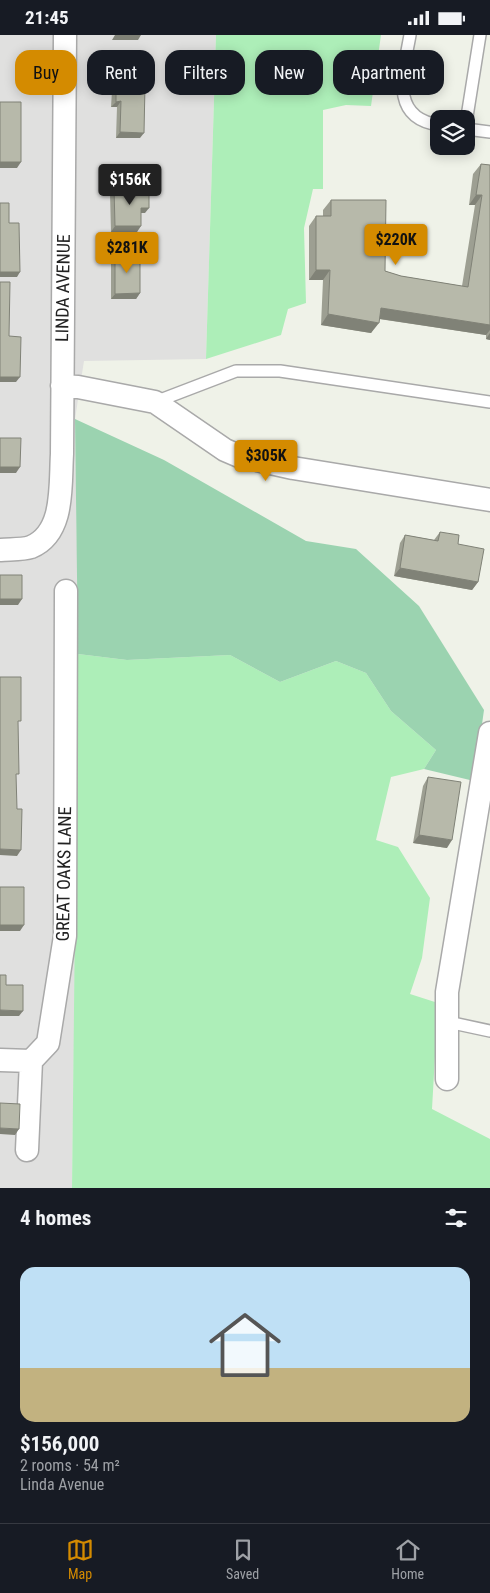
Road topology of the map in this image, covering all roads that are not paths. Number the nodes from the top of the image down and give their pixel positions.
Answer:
1 (65, 35) edge
2 (410, 35) edge
3 (480, 35) edge
4 (468, 110) edge
5 (430, 124) edge
6 (475, 130) edge
7 (490, 132) edge
8 (62, 386) junction
9 (155, 401) junction
10 (490, 402) edge
11 (490, 500) edge
12 (0, 550) edge
13 (66, 591) dead end
14 (490, 733) edge
15 (448, 1022) junction
16 (490, 1031) edge
17 (0, 1060) edge
18 (31, 1061) junction
19 (446, 1079) dead end
20 (27, 1150) dead end

1 - 8 street, LINDA AVENUE
2 - 5 lane
3 - 4 lane
6 - 7 lane
8 - 9 street
8 - 12 street, LINDA AVENUE
9 - 10 lane
9 - 11 street
13 - 18 street, GREAT OAKS LANE
14 - 15 street
15 - 16 lane
15 - 19 street
17 - 18 street
18 - 20 street

